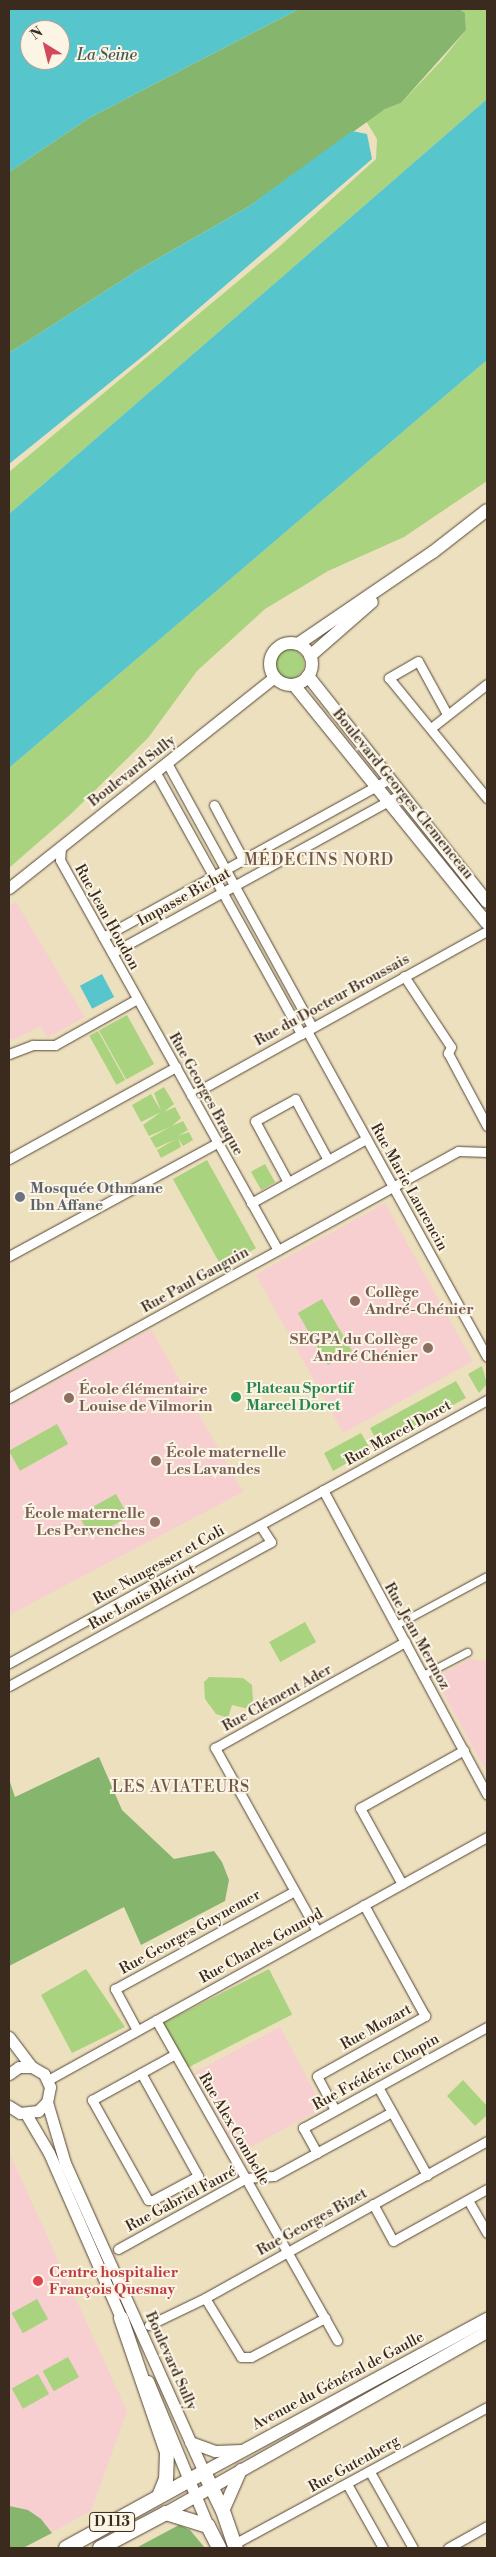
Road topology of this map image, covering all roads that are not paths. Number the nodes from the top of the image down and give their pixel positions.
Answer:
1 (487, 510) edge
2 (423, 559) junction
3 (298, 644) junction
4 (310, 656) junction
5 (308, 676) junction
6 (274, 677) junction
7 (487, 684) edge
8 (294, 685) junction
9 (447, 714) junction
10 (431, 728) junction
11 (167, 764) junction
12 (156, 773) junction
13 (389, 779) junction
14 (376, 786) junction
15 (401, 794) junction
16 (487, 798) edge
17 (388, 802) junction
18 (214, 805) dead end
19 (61, 848) junction
20 (243, 859) junction
21 (225, 868) junction
22 (213, 875) junction
23 (234, 885) junction
24 (9, 888) edge
25 (222, 892) junction
26 (487, 902) edge
27 (487, 923) edge
28 (487, 931) edge
29 (103, 937) junction
30 (112, 953) junction
31 (404, 976) junction
32 (137, 999) junction
33 (307, 1031) junction
34 (9, 1054) edge
35 (176, 1067) junction
36 (192, 1095) junction
37 (487, 1126) edge
38 (366, 1139) junction
39 (217, 1143) junction
40 (487, 1152) edge
41 (9, 1159) edge
42 (328, 1160) junction
43 (288, 1182) junction
44 (394, 1187) junction
45 (251, 1203) junction
46 (278, 1250) junction
47 (9, 1256) edge
48 (487, 1357) edge
49 (9, 1398) edge
50 (487, 1400) edge
51 (323, 1490) junction
52 (260, 1525) junction
53 (487, 1576) edge
54 (396, 1625) junction
55 (405, 1642) junction
56 (467, 1652) dead end
57 (9, 1663) edge
58 (423, 1675) junction
59 (9, 1686) edge
60 (464, 1750) junction
61 (487, 1795) edge
62 (487, 1837) edge
63 (402, 1884) junction
64 (293, 1892) junction
65 (364, 1905) junction
66 (317, 1931) junction
67 (156, 2020) junction
68 (487, 2027) edge
69 (137, 2030) junction
70 (9, 2036) edge
71 (174, 2054) junction
72 (32, 2067) junction
73 (141, 2073) junction
74 (9, 2074) edge
75 (48, 2080) junction
76 (378, 2087) junction
77 (47, 2102) junction
78 (9, 2106) edge
79 (336, 2110) junction
80 (392, 2112) junction
81 (26, 2114) junction
82 (487, 2141) edge
83 (317, 2153) junction
84 (426, 2175) junction
85 (246, 2178) junction
86 (487, 2189) edge
87 (468, 2200) junction
88 (373, 2204) junction
89 (487, 2234) edge
90 (118, 2249) dead end
91 (288, 2251) junction
92 (205, 2298) junction
93 (121, 2318) junction
94 (325, 2318) junction
95 (487, 2319) edge
96 (149, 2325) dead end
97 (487, 2332) edge
98 (337, 2340) dead end
99 (487, 2407) edge
100 (190, 2442) junction
101 (247, 2448) junction
102 (241, 2470) junction
103 (204, 2472) junction
104 (370, 2472) junction
105 (188, 2481) junction
106 (347, 2484) junction
107 (211, 2487) junction
108 (196, 2495) junction
109 (159, 2496) junction
110 (223, 2511) junction
111 (166, 2513) junction
112 (208, 2526) junction
113 (487, 2526) edge
114 (235, 2546) edge
115 (66, 2548) edge
116 (100, 2548) edge
117 (219, 2548) edge
118 (383, 2548) edge
119 (413, 2548) edge
120 (448, 2548) edge

1 - 2 main road
2 - 3 main road
2 - 4 main road
3 - 4 main road
3 - 6 main road
4 - 5 main road
5 - 8 main road
5 - 13 main road, Boulevard Georges Clemenceau
6 - 8 main road
6 - 11 street, Boulevard Sully
7 - 9 street
8 - 14 main road, Boulevard Georges Clemenceau
9 - 10 street
9 - 10 street
10 - 16 street
11 - 12 street, Boulevard Sully
11 - 21 street
12 - 19 street, Boulevard Sully
12 - 22 street
13 - 14 street, Impasse Bichat
13 - 15 main road, Boulevard Georges Clemenceau
14 - 17 main road, Boulevard Georges Clemenceau
14 - 20 street, Impasse Bichat
15 - 17 street, Impasse Bichat
15 - 26 main road, Boulevard Georges Clemenceau
17 - 23 street, Impasse Bichat
17 - 27 main road, Boulevard Georges Clemenceau
18 - 20 street
19 - 24 street, Boulevard Sully
19 - 29 street, Rue Jean Houdon
20 - 21 street, Impasse Bichat
21 - 22 street, Impasse Bichat
21 - 23 street
22 - 25 street
22 - 29 street, Impasse Bichat
23 - 25 street, Impasse Bichat
23 - 33 street
25 - 30 street, Impasse Bichat
25 - 33 street
28 - 31 street, Rue du Docteur Broussais
29 - 30 street, Rue Jean Houdon
30 - 32 street, Rue Jean Houdon
31 - 33 street, Rue du Docteur Broussais
31 - 37 street
32 - 34 street
32 - 35 street, Rue Georges Braque
33 - 36 street, Rue du Docteur Broussais
33 - 38 street, Rue Marie Laurencin
35 - 36 street, Rue Georges Braque
35 - 41 street
36 - 39 street, Rue Georges Braque
38 - 42 street
38 - 44 street, Rue Marie Laurencin
39 - 45 street, Rue Georges Braque
39 - 47 street
40 - 44 street, Rue Paul Gauguin
42 - 43 street
42 - 43 street
43 - 45 street
44 - 46 street, Rue Paul Gauguin
44 - 48 street, Rue Marie Laurencin
45 - 46 street, Rue Georges Braque
46 - 49 street, Rue Paul Gauguin
50 - 51 street, Rue Marcel Doret
51 - 52 street, Rue Nungesser et Coli
51 - 54 street, Rue Jean Mermoz
52 - 57 street, Rue Nungesser et Coli
52 - 59 street, Rue Louis Blériot
53 - 54 street
54 - 55 street, Rue Jean Mermoz
55 - 58 street, Rue Jean Mermoz
55 - 64 street, Rue Clément Ader
56 - 58 street
58 - 60 street, Rue Jean Mermoz
60 - 61 street, Rue Jean Mermoz
60 - 63 street
62 - 63 street, Rue Charles Gounod
63 - 65 street, Rue Charles Gounod
64 - 66 street, Rue Clément Ader
64 - 69 street, Rue Georges Guynemer
65 - 66 street, Rue Charles Gounod
65 - 79 street, Rue Mozart
66 - 67 street, Rue Charles Gounod
67 - 69 street, Rue Charles Gounod
67 - 71 street, Rue Alex Combelle
68 - 76 street, Rue Frédéric Chopin
69 - 75 street, Rue Charles Gounod
70 - 72 street
71 - 73 street
71 - 85 street, Rue Alex Combelle
72 - 74 street
72 - 75 street
73 - 73 street
75 - 77 street, Boulevard Sully
76 - 79 street, Rue Frédéric Chopin
76 - 80 street
77 - 81 street
77 - 100 street, Boulevard Sully
78 - 81 street
79 - 83 street, Rue Frédéric Chopin
80 - 83 street, Rue Gabriel Fauré
80 - 84 street
81 - 93 street, Boulevard Sully
82 - 84 street, Rue Georges Bizet
83 - 85 street, Rue Gabriel Fauré
84 - 88 street, Rue Georges Bizet
85 - 90 street, Rue Gabriel Fauré
85 - 91 street, Rue Alex Combelle
86 - 87 street
87 - 88 street
87 - 89 street
88 - 91 street, Rue Georges Bizet
91 - 92 street, Rue Georges Bizet
91 - 94 street, Rue Alex Combelle
92 - 94 street
92 - 96 street, Rue Georges Bizet
93 - 105 street, Boulevard Sully
93 - 109 main road
94 - 98 street, Rue Alex Combelle
95 - 101 main road, Avenue du Général de Gaulle / D 113
97 - 102 main road, Avenue du Général de Gaulle / D 113
99 - 104 street, Rue Gutenberg
100 - 101 street
100 - 103 street, Boulevard Sully
101 - 103 main road, Avenue du Général de Gaulle / D 113
102 - 107 main road, Avenue du Général de Gaulle / D 113
102 - 110 main road
103 - 105 main road, D 113
103 - 107 main road, Boulevard Sully
104 - 106 street, Rue Gutenberg
104 - 119 street
105 - 108 street, Boulevard Sully
105 - 109 main road, D 113
106 - 114 street, Rue Gutenberg
106 - 118 street
107 - 108 main road, D 113
107 - 110 main road, Boulevard Sully
108 - 111 main road, D 113
108 - 112 street, Boulevard Sully
109 - 115 main road, D 113
110 - 114 main road, Boulevard Sully
111 - 112 main road
111 - 116 main road, D 113
112 - 117 main road, Boulevard Sully
113 - 120 street

